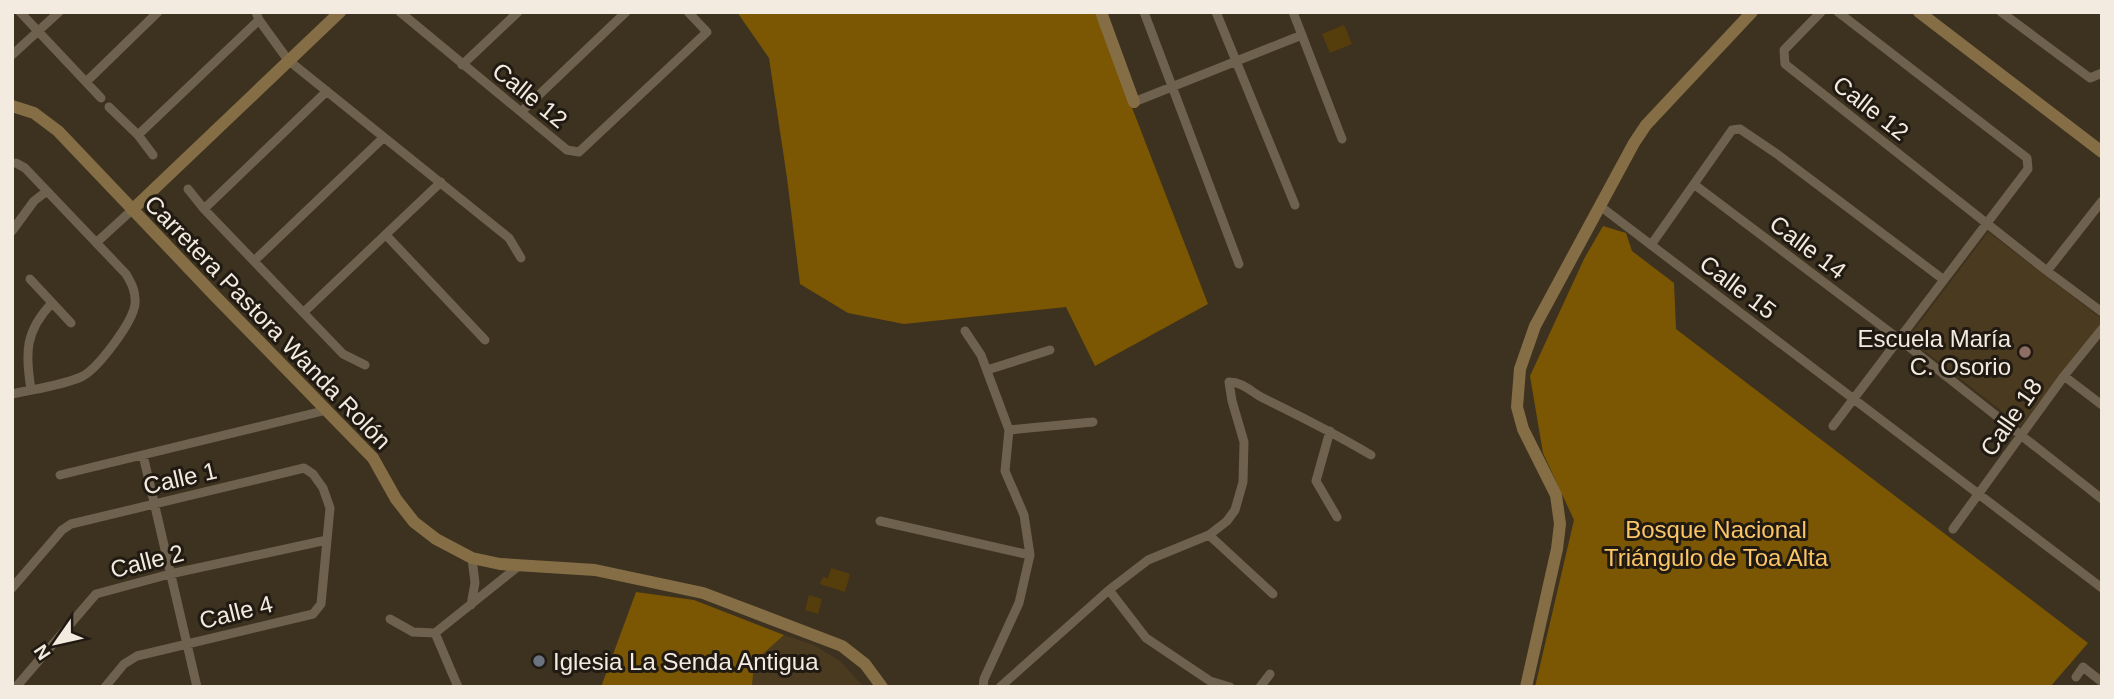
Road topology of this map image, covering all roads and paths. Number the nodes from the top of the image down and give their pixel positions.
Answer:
1 (20, 12) edge
2 (59, 12) edge
3 (158, 12) edge
4 (340, 12) edge
5 (518, 12) edge
6 (626, 12) edge
7 (688, 12) edge
8 (1101, 12) edge
9 (1144, 12) edge
10 (1216, 12) edge
11 (1293, 12) edge
12 (1752, 12) edge
13 (1821, 12) edge
14 (1838, 12) edge
15 (1919, 12) edge
16 (2001, 12) edge
17 (407, 14) edge
18 (257, 16) edge
19 (39, 31) junction
20 (1302, 35) junction
21 (12, 55) edge
22 (288, 60) junction
23 (1237, 61) junction
24 (462, 65) junction
25 (2102, 73) edge
26 (86, 82) junction
27 (1171, 87) junction
28 (327, 91) junction
29 (102, 98) dead end
30 (1134, 102) joint
31 (12, 106) edge
32 (109, 107) dead end
33 (521, 112) junction
34 (138, 135) junction
35 (383, 138) junction
36 (1342, 139) dead end
37 (2102, 152) edge
38 (153, 155) dead end
39 (16, 163) dead end
40 (441, 182) junction
41 (1695, 185) junction
42 (188, 189) dead end
43 (47, 191) junction
44 (2102, 201) edge
45 (1295, 205) dead end
46 (1600, 206) junction
47 (204, 209) junction
48 (132, 210) junction
49 (1986, 224) junction
50 (12, 231) edge
51 (386, 235) junction
52 (97, 242) junction
53 (1651, 245) junction
54 (521, 258) dead end
55 (254, 261) junction
56 (1239, 264) dead end
57 (2047, 271) junction
58 (30, 279) dead end
59 (1944, 280) junction
60 (52, 303) junction
61 (304, 312) junction
62 (2102, 312) edge
63 (71, 323) dead end
64 (2102, 329) edge
65 (965, 331) dead end
66 (1899, 339) junction
67 (485, 340) dead end
68 (1050, 350) dead end
69 (365, 365) dead end
70 (987, 370) junction
71 (2064, 376) junction
72 (31, 389) junction
73 (12, 394) edge
74 (1854, 398) junction
75 (2102, 405) edge
76 (327, 410) junction
77 (1093, 422) dead end
78 (1833, 426) dead end
79 (1009, 430) junction
80 (1330, 431) junction
81 (2021, 437) junction
82 (143, 455) junction
83 (1371, 455) dead end
84 (60, 475) dead end
85 (1979, 494) junction
86 (2102, 499) edge
87 (154, 504) junction
88 (1337, 517) dead end
89 (880, 521) dead end
90 (1953, 529) dead end
91 (1209, 535) junction
92 (327, 540) junction
93 (1030, 555) junction
94 (467, 556) junction
95 (520, 565) junction
96 (170, 574) junction
97 (12, 588) edge
98 (2102, 588) edge
99 (1109, 590) junction
100 (1273, 594) dead end
101 (470, 606) junction
102 (390, 619) dead end
103 (435, 633) junction
104 (187, 644) junction
105 (1270, 674) dead end
106 (2076, 677) dead end
107 (2102, 682) edge
108 (16, 687) edge
109 (105, 687) edge
110 (197, 687) edge
111 (458, 687) edge
112 (882, 687) edge
113 (983, 687) edge
114 (1000, 687) edge
115 (1230, 687) edge
116 (1259, 687) edge
117 (1527, 687) edge

1 - 19 street
2 - 19 street
3 - 26 street
4 - 22 street
5 - 24 street
6 - 33 street
7 - 33 street, Calle 12
8 - 30 street
9 - 27 street
10 - 23 street
11 - 20 street
12 - 46 street
13 - 49 street, Calle 12
14 - 49 street
15 - 37 street
16 - 25 street
17 - 24 street, Calle 12
18 - 22 street
18 - 34 street
19 - 21 street
19 - 26 street
20 - 23 street
20 - 36 street
22 - 28 street
22 - 48 street
23 - 27 street
23 - 45 street
24 - 33 street, Calle 12
26 - 29 street
27 - 30 street
27 - 56 street
28 - 35 street
28 - 47 street
31 - 48 street, Carretera Pastora Wanda Rolón
32 - 34 street
34 - 38 street
35 - 40 street
35 - 55 street
39 - 43 street
40 - 51 street
40 - 54 street
41 - 53 street
41 - 59 street
41 - 66 street, Calle 14
42 - 47 street
43 - 50 street
43 - 52 street
44 - 57 street
46 - 53 street, Calle 15
46 - 117 street
47 - 55 street
48 - 52 street
48 - 76 street, Carretera Pastora Wanda Rolón
49 - 57 street, Calle 12
49 - 59 street
51 - 61 street
51 - 67 street
52 - 72 street
53 - 74 street, Calle 15
55 - 61 street
57 - 62 street, Calle 12
58 - 60 street
59 - 66 street
60 - 63 street
60 - 72 street
61 - 69 street
64 - 71 street, Calle 18
65 - 70 street
66 - 74 street
66 - 81 street, Calle 14
68 - 70 street
70 - 79 street
71 - 75 street
71 - 81 street, Calle 18
72 - 73 street
74 - 78 street
74 - 85 street, Calle 15
76 - 82 street
76 - 94 street, Carretera Pastora Wanda Rolón
77 - 79 street
79 - 93 street
80 - 83 street
80 - 88 street
80 - 91 street
81 - 85 street, Calle 18
81 - 86 street, Calle 14
82 - 84 street
82 - 87 street
85 - 90 street, Calle 18
85 - 98 street, Calle 15
87 - 92 street, Calle 1
87 - 96 street
87 - 97 street, Calle 1
89 - 93 street
91 - 99 street
91 - 100 street
92 - 96 street, Calle 2
92 - 104 street, Calle 4
93 - 113 street
94 - 95 street, Carretera Pastora Wanda Rolón
94 - 101 street
95 - 101 street
95 - 112 street, Carretera Pastora Wanda Rolón
96 - 104 street
96 - 108 street, Calle 2
99 - 114 street
99 - 115 street
101 - 103 street
102 - 103 street
103 - 111 street
104 - 109 street, Calle 4
104 - 110 street
105 - 116 street
106 - 107 street

